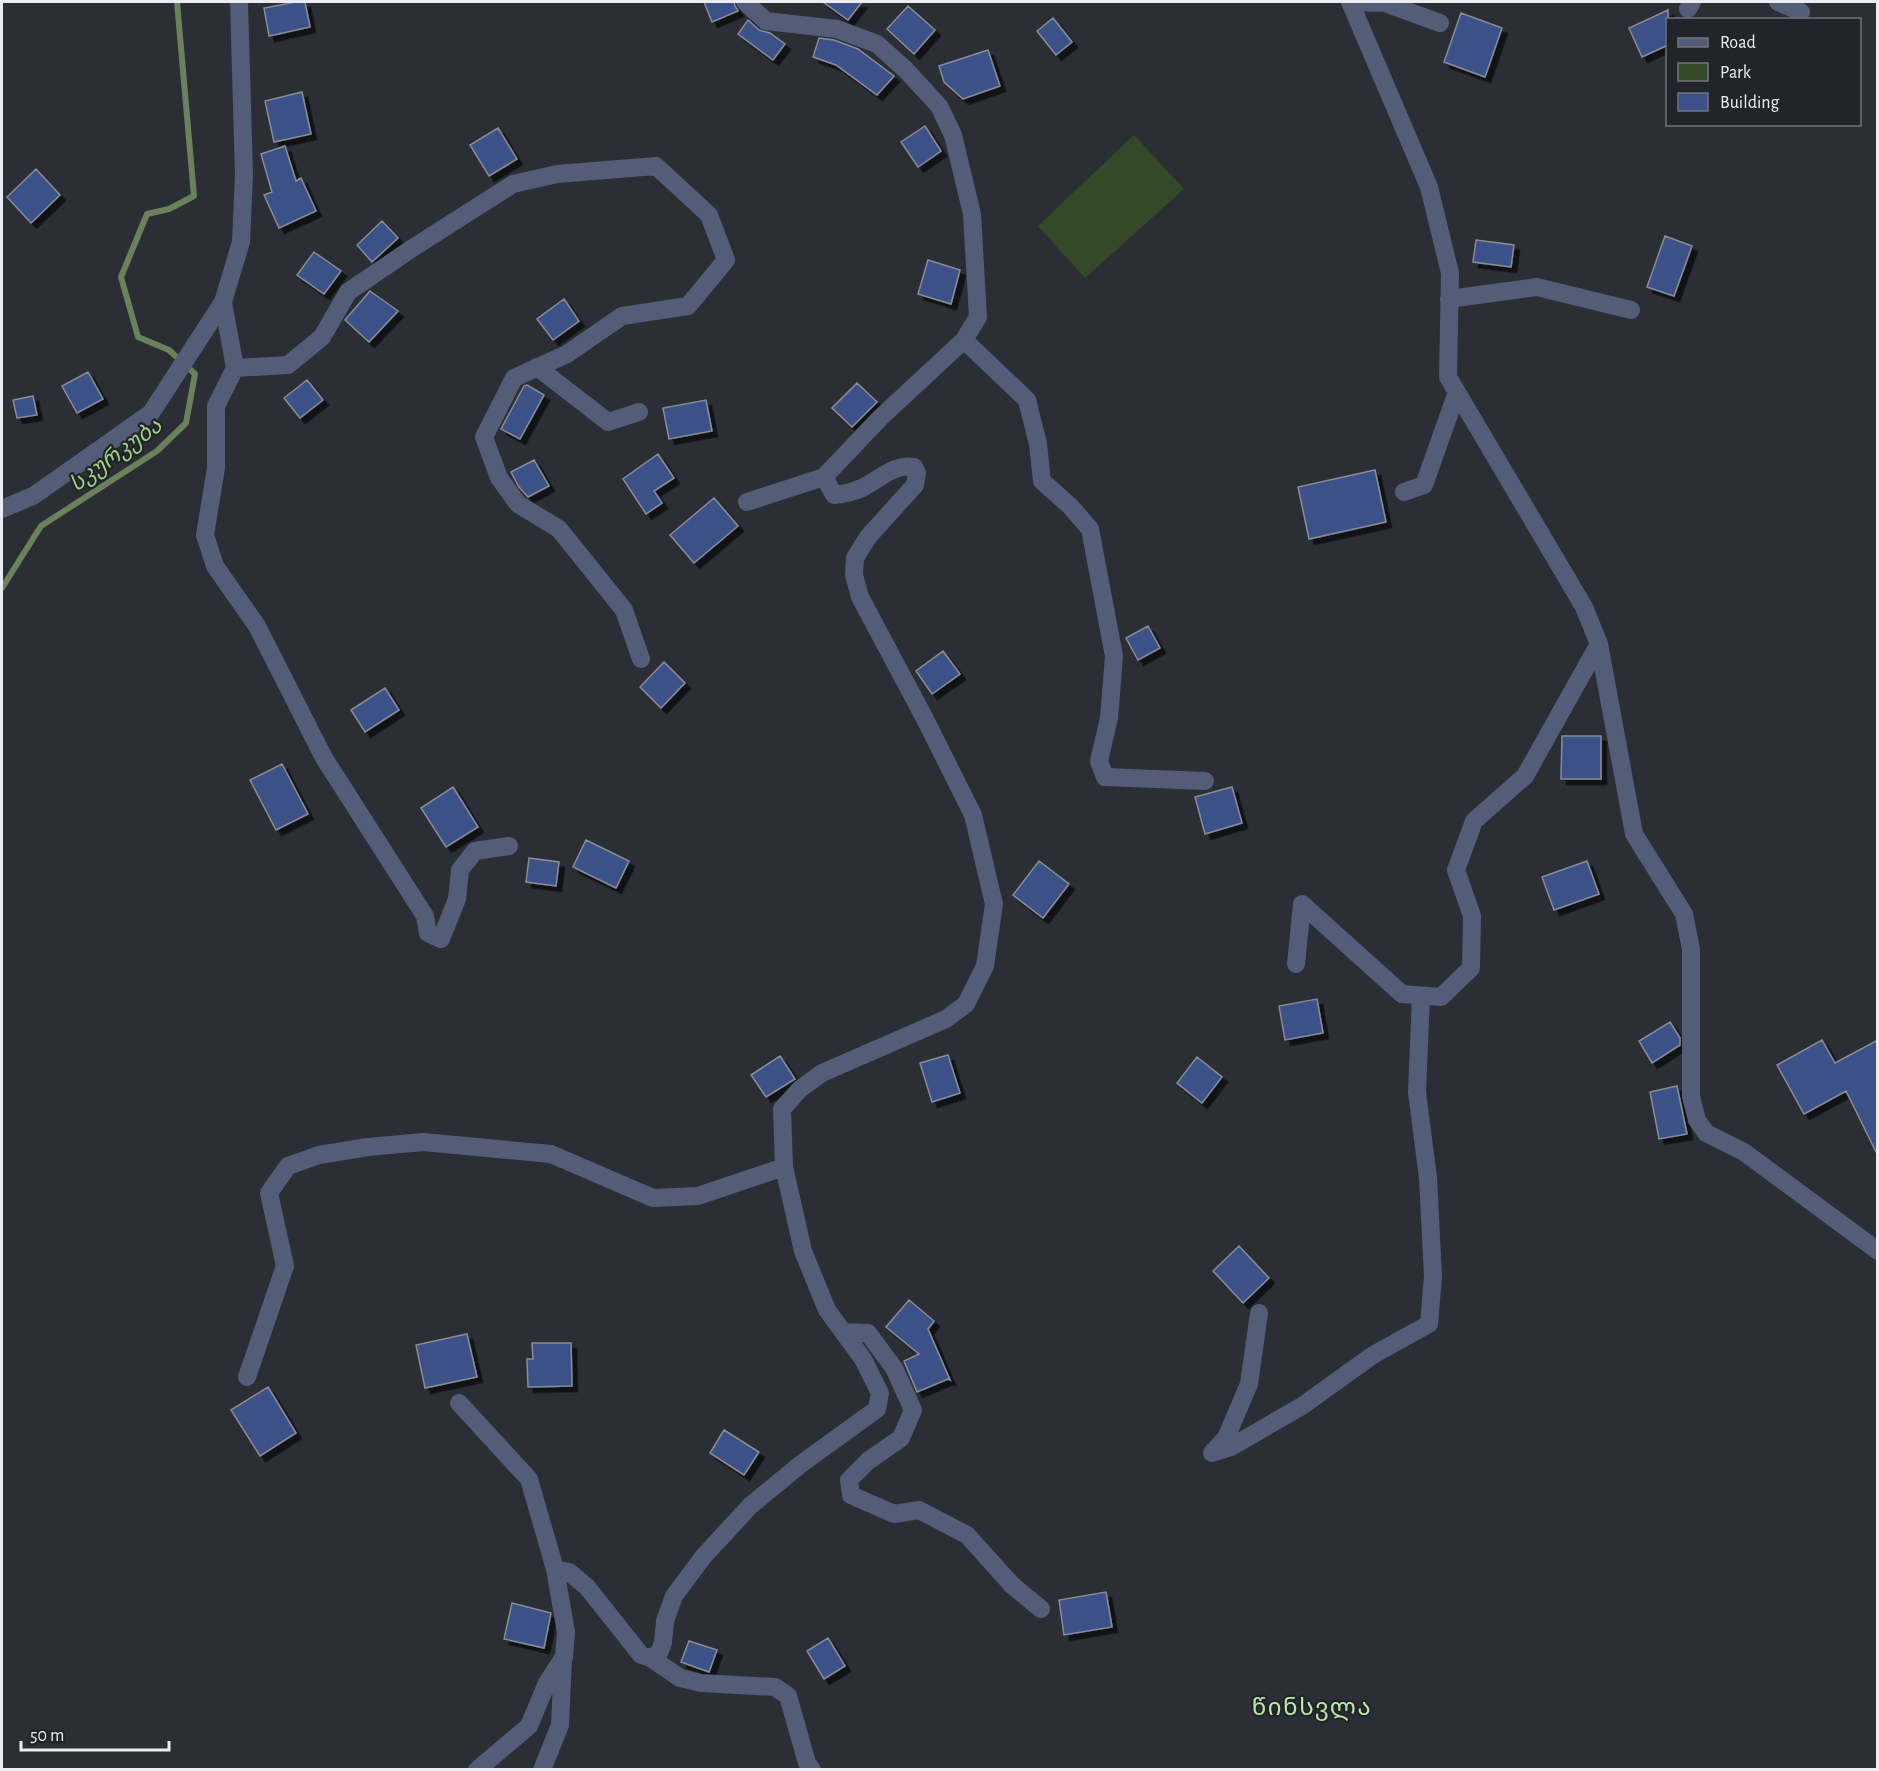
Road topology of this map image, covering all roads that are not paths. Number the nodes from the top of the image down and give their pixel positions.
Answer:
1 (239, 2) edge
2 (745, 2) edge
3 (1351, 2) edge
4 (1778, 2) edge
5 (1801, 12) dead end
6 (1440, 23) dead end
7 (1449, 299) junction
8 (224, 302) junction
9 (1631, 310) dead end
10 (964, 340) junction
11 (537, 367) junction
12 (235, 368) junction
13 (1457, 392) junction
14 (639, 412) dead end
15 (824, 477) junction
16 (1404, 492) dead end
17 (747, 502) dead end
18 (2, 509) edge
19 (1599, 644) junction
20 (641, 659) dead end
21 (1205, 781) dead end
22 (509, 846) dead end
23 (1296, 964) dead end
24 (1421, 996) junction
25 (784, 1167) junction
26 (1878, 1251) edge
27 (1259, 1313) dead end
28 (844, 1332) junction
29 (247, 1377) dead end
30 (459, 1403) dead end
31 (555, 1569) junction
32 (1041, 1609) dead end
33 (564, 1657) junction
34 (651, 1658) junction
35 (477, 1770) edge
36 (542, 1770) edge
37 (812, 1770) edge

1 - 8 street
2 - 10 street
3 - 6 street
3 - 7 street
4 - 5 street
7 - 9 street
7 - 13 street
8 - 12 street
8 - 18 street
10 - 15 street
10 - 21 street
11 - 12 street
11 - 14 street
11 - 20 street
12 - 22 street
13 - 16 street
13 - 19 street
15 - 17 street
15 - 25 street
19 - 24 street
19 - 26 street
23 - 24 street
24 - 27 street
25 - 28 street
25 - 29 street
28 - 32 street
28 - 34 street
30 - 31 street
31 - 33 street
31 - 34 street
33 - 35 street
33 - 36 street
34 - 37 street

